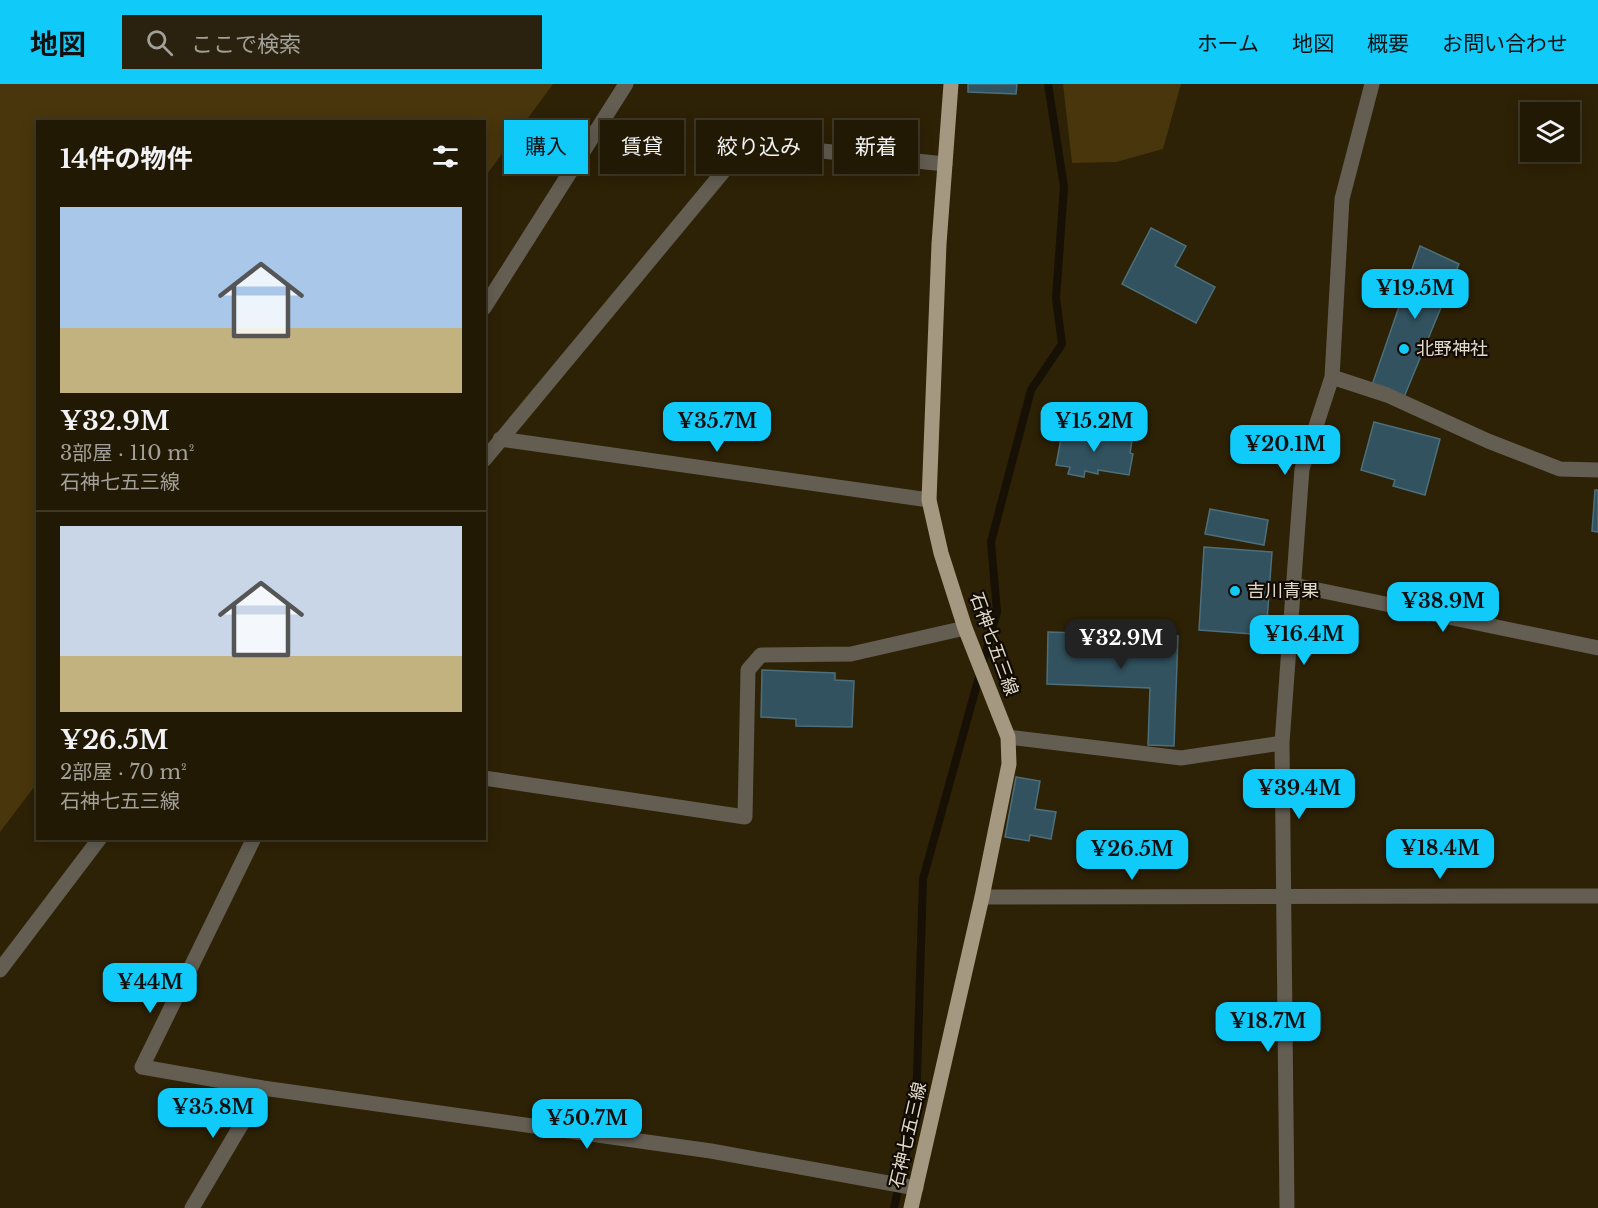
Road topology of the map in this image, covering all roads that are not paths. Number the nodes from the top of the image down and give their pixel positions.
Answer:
1 (626, 84) edge
2 (951, 84) edge
3 (1372, 84) edge
4 (945, 164) junction
5 (486, 305) edge
6 (1332, 377) junction
7 (500, 439) junction
8 (486, 457) edge
9 (1598, 470) edge
10 (929, 500) junction
11 (1294, 585) junction
12 (965, 628) junction
13 (1598, 648) edge
14 (1008, 737) junction
15 (1282, 743) junction
16 (486, 778) edge
17 (98, 840) edge
18 (253, 840) edge
19 (1598, 896) edge
20 (982, 897) junction
21 (1283, 898) junction
22 (0, 970) edge
23 (263, 1088) junction
24 (916, 1188) junction
25 (192, 1208) edge
26 (911, 1208) edge
27 (1287, 1208) edge

1 - 5 street
2 - 4 main road, 石神七五三線
3 - 6 street
4 - 7 street
4 - 10 main road, 石神七五三線
6 - 9 street
6 - 11 street
7 - 8 street
7 - 10 street
10 - 12 main road, 石神七五三線
11 - 13 street
11 - 15 street
12 - 14 main road, 石神七五三線
12 - 16 street
14 - 15 street
14 - 20 main road, 石神七五三線
15 - 21 street
17 - 22 street
18 - 23 street
19 - 21 street
20 - 21 street
20 - 24 main road, 石神七五三線
21 - 27 street
23 - 24 street
23 - 25 street
24 - 26 main road, 石神七五三線

